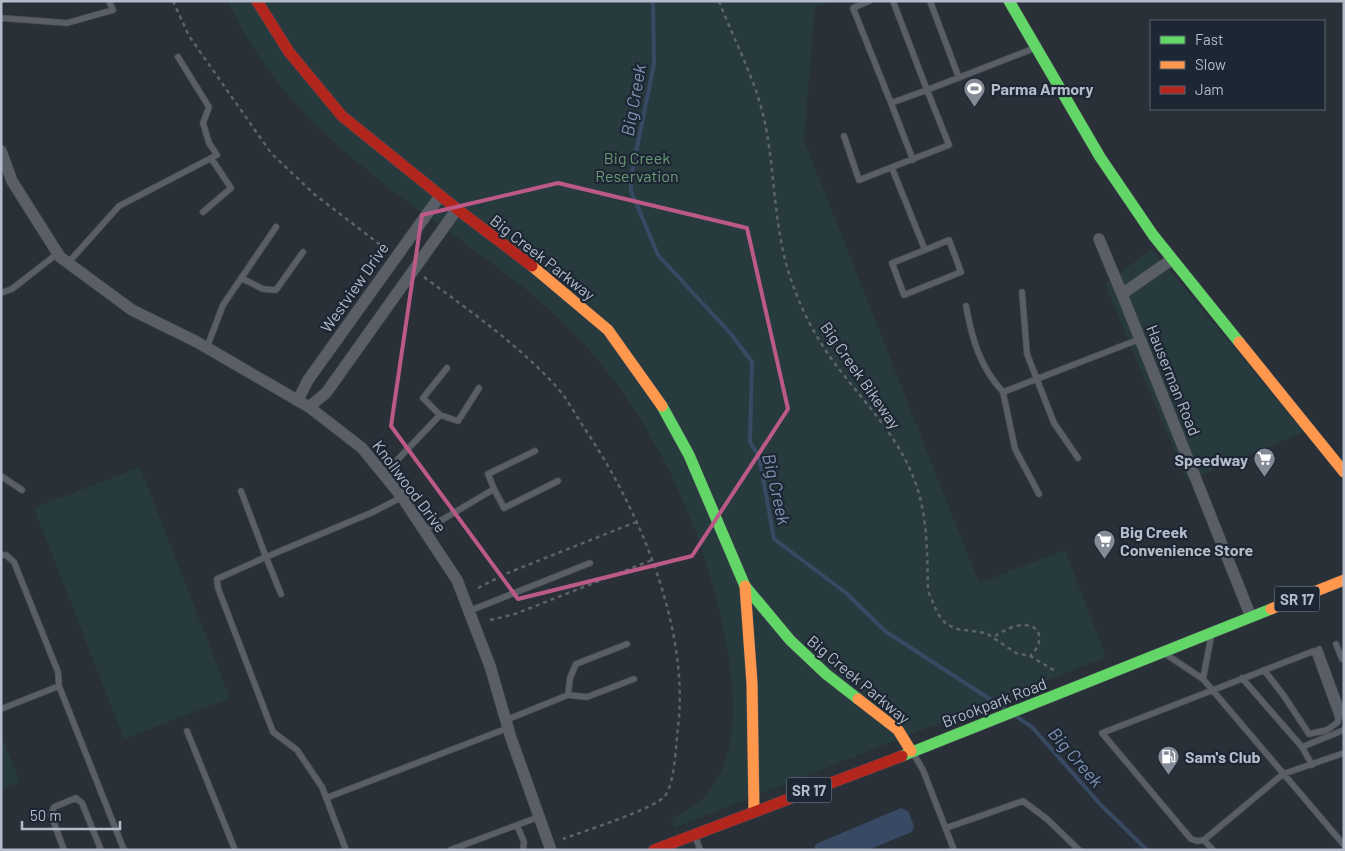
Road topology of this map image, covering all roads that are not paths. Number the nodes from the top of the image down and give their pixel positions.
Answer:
1 (109, 1) edge
2 (257, 1) edge
3 (869, 1) edge
4 (893, 1) edge
5 (930, 1) edge
6 (1009, 1) edge
7 (1, 18) edge
8 (1036, 48) junction
9 (178, 57) dead end
10 (959, 78) junction
11 (927, 90) junction
12 (891, 103) junction
13 (844, 136) dead end
14 (1, 151) edge
15 (211, 158) junction
16 (913, 160) junction
17 (892, 168) junction
18 (440, 196) junction
19 (457, 209) junction
20 (203, 212) dead end
21 (276, 227) dead end
22 (1099, 239) dead end
23 (925, 250) junction
24 (303, 252) dead end
25 (58, 253) junction
26 (1171, 260) junction
27 (68, 263) junction
28 (387, 269) junction
29 (242, 278) junction
30 (406, 281) junction
31 (1022, 292) dead end
32 (1, 293) edge
33 (1122, 294) junction
34 (966, 306) dead end
35 (343, 331) junction
36 (1140, 340) junction
37 (361, 343) junction
38 (207, 347) junction
39 (447, 368) dead end
40 (1036, 380) junction
41 (479, 388) dead end
42 (1003, 392) junction
43 (298, 400) junction
44 (310, 407) junction
45 (440, 415) junction
46 (535, 451) dead end
47 (1078, 458) dead end
48 (1344, 472) edge
49 (384, 474) junction
50 (1, 476) edge
51 (558, 481) dead end
52 (494, 489) junction
53 (22, 490) dead end
54 (241, 491) dead end
55 (1039, 494) dead end
56 (402, 497) junction
57 (425, 530) junction
58 (1, 555) edge
59 (266, 557) junction
60 (590, 563) dead end
61 (1344, 580) edge
62 (745, 586) junction
63 (281, 594) dead end
64 (469, 611) junction
65 (1251, 617) junction
66 (1212, 633) junction
67 (627, 644) dead end
68 (1336, 644) dead end
69 (1316, 650) junction
70 (1163, 652) junction
71 (1342, 659) dead end
72 (1264, 670) junction
73 (1242, 678) junction
74 (634, 679) dead end
75 (1204, 679) junction
76 (59, 686) junction
77 (1211, 690) junction
78 (568, 695) junction
79 (1, 709) edge
80 (1344, 717) edge
81 (507, 724) junction
82 (1344, 730) edge
83 (187, 731) dead end
84 (1302, 747) junction
85 (911, 751) junction
86 (1344, 752) edge
87 (1312, 765) junction
88 (1283, 774) junction
89 (326, 798) junction
90 (754, 811) junction
91 (539, 817) junction
92 (517, 825) junction
93 (946, 828) junction
94 (695, 834) junction
95 (1204, 840) junction
96 (1344, 845) edge
97 (64, 850) edge
98 (101, 850) edge
99 (124, 850) edge
100 (235, 850) edge
101 (346, 850) edge
102 (450, 850) edge
103 (523, 850) edge
104 (551, 850) edge
105 (654, 850) edge
106 (700, 850) edge
107 (954, 850) edge
108 (1080, 850) edge
109 (1213, 850) edge

1 - 7 lane
2 - 18 main road, Big Creek Parkway
3 - 12 lane
4 - 11 lane
5 - 10 lane
6 - 8 main road
8 - 10 lane
8 - 26 main road
9 - 15 lane
10 - 11 lane
11 - 12 lane
11 - 16 lane
12 - 16 lane
13 - 17 lane
14 - 25 street, Knollwood Drive
15 - 20 lane
15 - 27 lane
16 - 17 lane
17 - 23 lane
18 - 19 main road, Big Creek Parkway
18 - 28 street, Westview Drive
19 - 30 street
19 - 62 main road, Big Creek Parkway
21 - 29 lane
22 - 33 street, Hauserman Road
23 - 23 lane
24 - 29 lane
25 - 27 street, Knollwood Drive
25 - 32 lane
26 - 33 street
26 - 48 main road
27 - 38 street, Knollwood Drive
28 - 30 street
28 - 35 street, Westview Drive
29 - 38 lane
30 - 37 street
31 - 40 lane
33 - 36 street, Hauserman Road
34 - 42 lane
35 - 37 street
35 - 43 street, Westview Drive
36 - 40 lane
36 - 65 street, Hauserman Road
37 - 44 street
38 - 43 street, Knollwood Drive
39 - 45 lane
40 - 42 lane
40 - 47 lane
41 - 45 lane
42 - 55 lane
43 - 44 street, Knollwood Drive
44 - 49 street, Knollwood Drive
45 - 49 lane
46 - 52 lane
49 - 56 street, Knollwood Drive
50 - 53 lane
51 - 52 lane
52 - 57 lane
54 - 59 lane
56 - 57 street, Knollwood Drive
56 - 59 lane
57 - 64 street, Knollwood Drive
58 - 76 lane
59 - 63 lane
59 - 89 lane
60 - 64 lane
61 - 65 main road, Brookpark Road / SR 17
62 - 85 main road, Big Creek Parkway
62 - 90 main road, Big Creek Parkway
64 - 81 street, Knollwood Drive
65 - 66 main road, Brookpark Road / SR 17
66 - 70 main road, Brookpark Road / SR 17
66 - 75 lane
67 - 78 lane
68 - 71 lane
69 - 72 lane
69 - 72 lane
69 - 80 lane
70 - 75 lane
70 - 85 main road, Brookpark Road / SR 17
72 - 73 lane
73 - 77 lane
73 - 84 lane
74 - 78 lane
75 - 77 lane
76 - 79 lane
76 - 99 lane
77 - 88 lane
77 - 95 lane
78 - 81 lane
81 - 89 lane
81 - 91 street, Knollwood Drive
82 - 84 lane
83 - 100 lane
84 - 87 lane
85 - 90 main road, Brookpark Road / SR 17
85 - 93 lane
86 - 87 lane
87 - 88 lane
88 - 95 lane
88 - 96 lane
89 - 101 lane
90 - 94 main road, Brookpark Road / SR 17
91 - 92 lane
91 - 104 street, Knollwood Drive
92 - 102 lane
92 - 103 lane
93 - 107 lane
93 - 108 lane
94 - 105 main road, Brookpark Road / SR 17
94 - 106 lane
95 - 109 lane
97 - 98 lane

